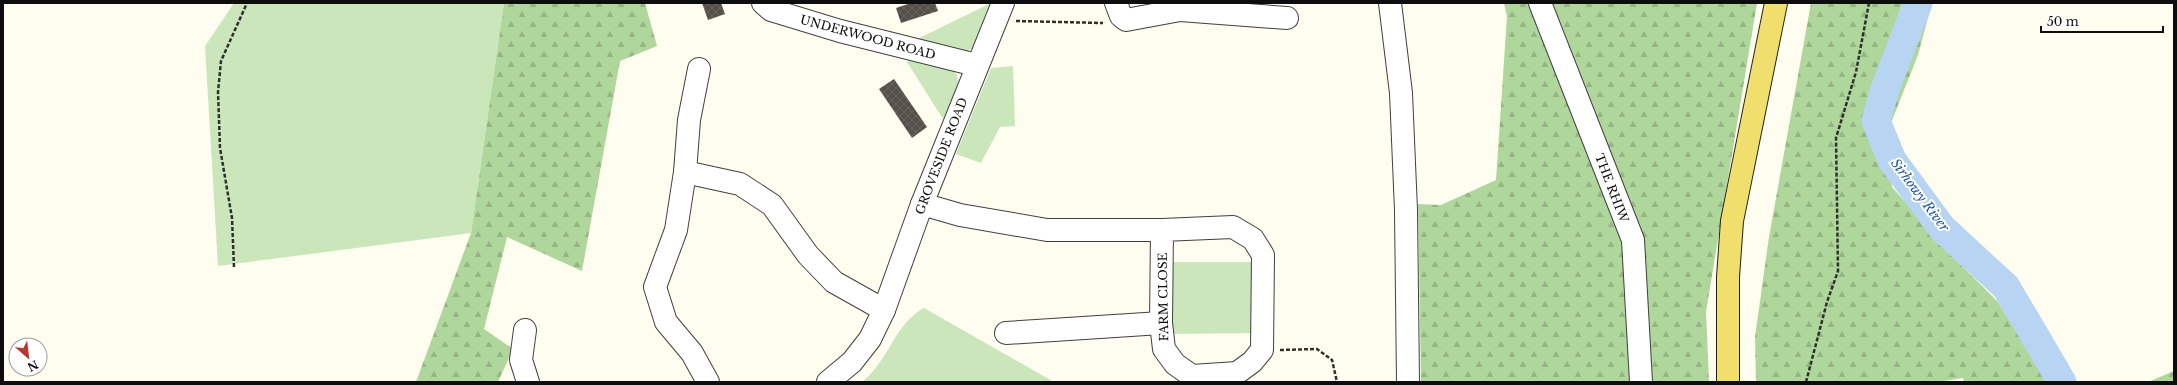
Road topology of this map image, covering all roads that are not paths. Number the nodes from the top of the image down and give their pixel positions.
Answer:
1 (763, 3) edge
2 (1390, 3) edge
3 (1540, 3) edge
4 (1776, 3) edge
5 (1120, 11) edge
6 (999, 12) edge
7 (1287, 18) dead end
8 (976, 65) junction
9 (699, 69) dead end
10 (685, 172) junction
11 (922, 204) junction
12 (1162, 230) junction
13 (884, 310) junction
14 (1161, 323) junction
15 (524, 330) dead end
16 (1006, 333) dead end
17 (528, 382) edge
18 (708, 382) edge
19 (828, 382) edge
20 (1408, 382) edge
21 (1641, 382) edge
22 (1728, 382) edge

1 - 8 street, UNDERWOOD ROAD
2 - 20 street
3 - 21 street, THE RHIW
4 - 22 main road
5 - 7 street
6 - 8 street, GROVESIDE ROAD
8 - 11 street, GROVESIDE ROAD
9 - 10 street
10 - 13 street
10 - 18 street
11 - 12 street
11 - 13 street, GROVESIDE ROAD
12 - 14 street, FARM CLOSE
12 - 14 street, FARM CLOSE
13 - 19 street, GROVESIDE ROAD
14 - 16 street
15 - 17 street

